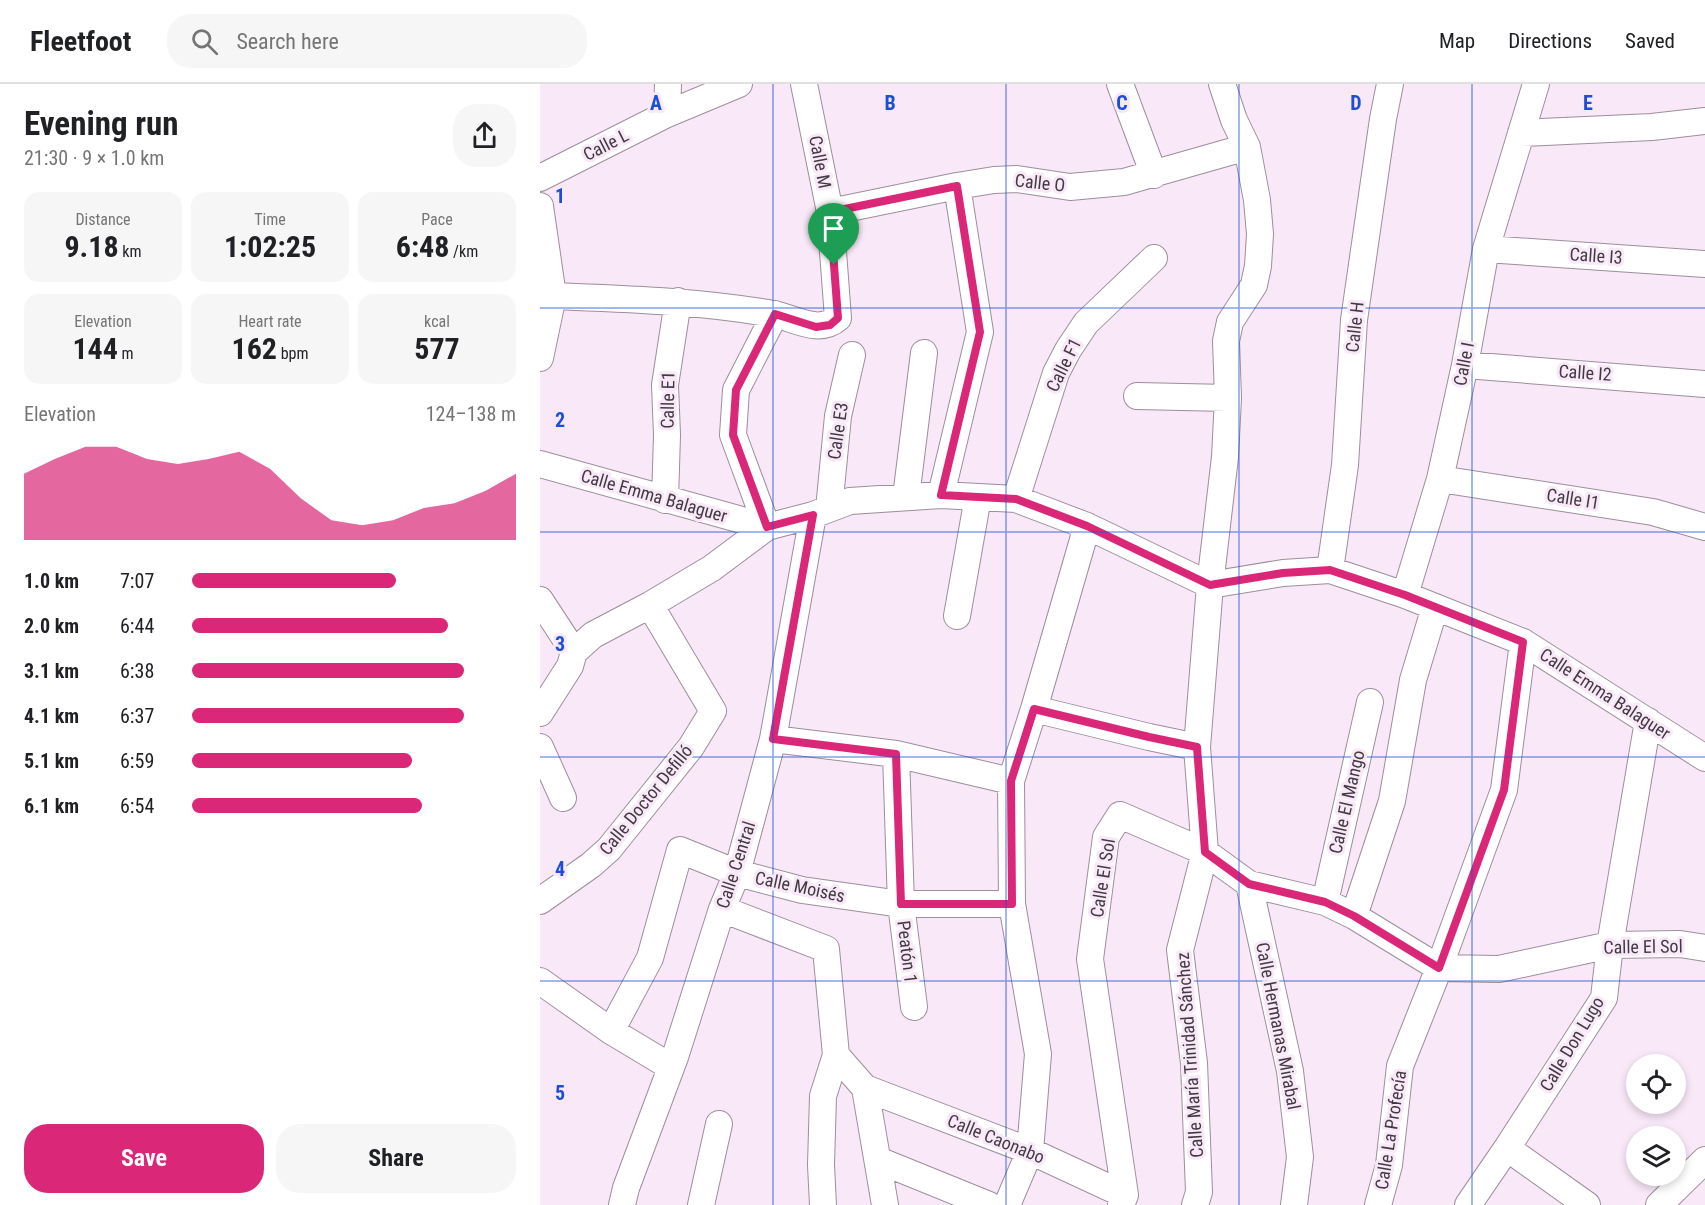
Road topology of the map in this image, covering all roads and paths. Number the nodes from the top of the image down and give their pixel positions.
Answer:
1 (668, 84) edge
2 (739, 84) edge
3 (804, 84) edge
4 (1120, 84) edge
5 (1222, 84) edge
6 (1390, 84) edge
7 (1536, 84) edge
8 (668, 114) junction
9 (1705, 121) edge
10 (1521, 133) junction
11 (1247, 147) junction
12 (1154, 175) junction
13 (540, 178) edge
14 (957, 186) junction
15 (540, 206) edge
16 (830, 212) junction
17 (1486, 249) junction
18 (1154, 258) dead end
19 (1705, 264) edge
20 (553, 296) junction
21 (678, 301) junction
22 (775, 314) junction
23 (924, 353) dead end
24 (852, 355) dead end
25 (540, 358) edge
26 (1465, 365) junction
27 (1705, 384) edge
28 (1137, 396) dead end
29 (1228, 398) junction
30 (540, 464) edge
31 (1440, 479) junction
32 (941, 495) junction
33 (906, 497) junction
34 (978, 497) junction
35 (1016, 499) junction
36 (665, 500) junction
37 (821, 512) junction
38 (1087, 526) junction
39 (767, 527) junction
40 (1705, 527) edge
41 (1330, 570) junction
42 (1210, 585) junction
43 (1405, 595) junction
44 (540, 600) edge
45 (650, 605) junction
46 (1435, 608) junction
47 (957, 616) dead end
48 (1523, 642) junction
49 (574, 652) junction
50 (1370, 702) dead end
51 (1034, 709) junction
52 (540, 713) edge
53 (1648, 721) junction
54 (773, 739) junction
55 (540, 747) edge
56 (1197, 747) junction
57 (896, 754) junction
58 (1705, 758) edge
59 (1011, 781) junction
60 (563, 798) dead end
61 (1205, 852) junction
62 (738, 873) junction
63 (1249, 884) junction
64 (540, 901) edge
65 (1325, 902) junction
66 (901, 904) junction
67 (1012, 904) junction
68 (722, 909) junction
69 (1354, 916) junction
70 (1610, 945) junction
71 (1705, 948) edge
72 (1439, 968) junction
73 (540, 981) edge
74 (914, 1006) dead end
75 (611, 1031) junction
76 (836, 1055) junction
77 (671, 1067) junction
78 (865, 1088) junction
79 (719, 1124) dead end
80 (1507, 1148) junction
81 (1030, 1151) junction
82 (878, 1160) junction
83 (1705, 1160) edge
84 (1123, 1200) edge
85 (622, 1205) edge
86 (701, 1205) edge
87 (823, 1205) edge
88 (885, 1205) edge
89 (989, 1205) edge
90 (1007, 1205) edge
91 (1195, 1205) edge
92 (1294, 1205) edge
93 (1378, 1205) edge
94 (1468, 1205) edge
95 (1587, 1205) edge
96 (1659, 1205) edge

1 - 8 street
2 - 8 street, Calle L
3 - 16 street, Calle M
4 - 12 street
5 - 11 street, Calle María Trinidad Sánchez
6 - 41 street, Calle H
7 - 10 street, Calle I
8 - 13 street, Calle L
9 - 10 street
10 - 17 street, Calle I
11 - 12 street, Calle O
11 - 29 street, Calle María Trinidad Sánchez
12 - 14 street, Calle O
14 - 16 street, Calle O
14 - 32 street
15 - 20 street
16 - 22 street, Calle M
17 - 19 street, Calle I3
17 - 26 street, Calle I
18 - 35 street, Calle F1
20 - 21 street
20 - 25 street
21 - 22 street
21 - 36 street, Calle E1
22 - 39 street
23 - 33 street
24 - 37 street, Calle E3
26 - 27 street, Calle I2
26 - 31 street, Calle I
28 - 29 street
29 - 42 street, Calle María Trinidad Sánchez
30 - 36 street, Calle Emma Balaguer
31 - 40 street, Calle I1
31 - 43 street, Calle I
32 - 33 street, Calle Emma Balaguer
32 - 34 street, Calle Emma Balaguer
33 - 37 street, Calle Emma Balaguer
34 - 35 street, Calle Emma Balaguer
34 - 47 street
35 - 38 street, Calle Emma Balaguer
36 - 39 street, Calle Emma Balaguer
37 - 39 street, Calle Emma Balaguer
37 - 54 street, Calle Central
38 - 42 street, Calle Emma Balaguer
38 - 51 street
39 - 45 street
41 - 42 street, Calle Emma Balaguer
41 - 43 street, Calle Emma Balaguer
42 - 56 street, Calle María Trinidad Sánchez
43 - 46 street, Calle Emma Balaguer
44 - 49 street
45 - 49 street
45 - 64 street, Calle Doctor Defilló
46 - 48 street, Calle Emma Balaguer
46 - 69 street
48 - 53 street, Calle Emma Balaguer
48 - 72 street, Calle La Profecía
49 - 52 street
50 - 65 street, Calle El Mango
51 - 56 street
51 - 59 street
53 - 58 street, Calle Emma Balaguer
53 - 70 street, Calle Don Lugo
54 - 57 street
54 - 62 street, Calle Central
55 - 60 street
56 - 61 street, Calle María Trinidad Sánchez
57 - 59 street
57 - 66 street, Peatón 1
59 - 67 street
61 - 63 street, Calle El Sol
61 - 84 street, Calle El Sol
61 - 91 street, Calle María Trinidad Sánchez
62 - 66 street, Calle Moisés
62 - 68 street, Calle Central
62 - 75 street, Calle Moisés
63 - 65 street, Calle El Sol
63 - 92 street, Calle Hermanas Mirabal
65 - 69 street, Calle El Sol
66 - 67 street, Calle Moisés
66 - 74 street, Peatón 1
67 - 81 street
68 - 76 street
68 - 77 street, Calle Central
69 - 72 street, Calle El Sol
70 - 71 street, Calle El Sol
70 - 72 street, Calle El Sol
70 - 80 street, Calle Don Lugo
72 - 93 street, Calle La Profecía
73 - 75 street
75 - 77 street
76 - 78 street
76 - 87 street
77 - 85 street, Calle Central
78 - 81 street, Calle Caonabo
78 - 82 street
79 - 86 street
80 - 94 street, Calle Don Lugo
80 - 95 street
81 - 84 street, Calle Caonabo
81 - 90 street
82 - 88 street
82 - 89 street
83 - 96 street

